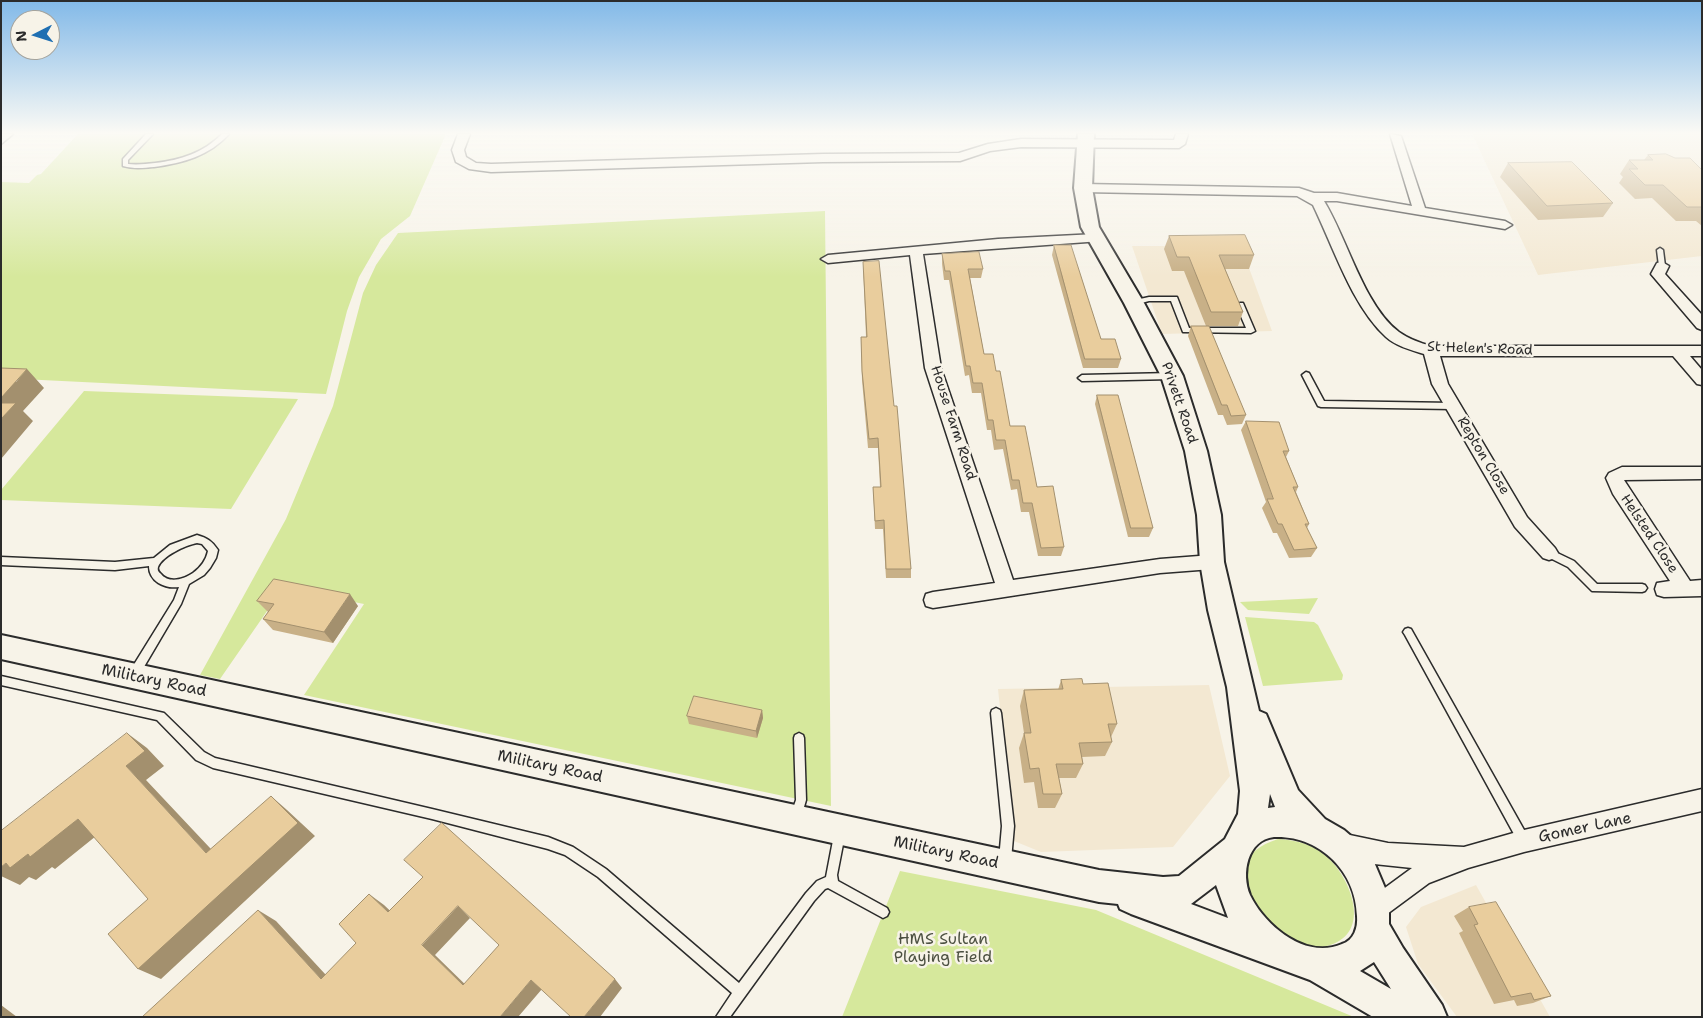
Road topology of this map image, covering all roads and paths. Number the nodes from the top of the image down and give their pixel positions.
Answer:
1 (1083, 182) edge
2 (1410, 182) edge
3 (1083, 188) junction
4 (1312, 196) junction
5 (1420, 211) junction
6 (1497, 222) dead end
7 (1096, 238) junction
8 (1660, 250) dead end
9 (916, 251) junction
10 (828, 259) dead end
11 (1662, 266) joint
12 (1134, 303) junction
13 (1240, 305) edge
14 (1702, 325) edge
15 (1431, 351) junction
16 (1702, 351) edge
17 (1678, 352) junction
18 (1306, 375) dead end
19 (1172, 376) junction
20 (1082, 378) dead end
21 (1702, 380) edge
22 (1452, 406) junction
23 (1702, 473) edge
24 (1549, 553) joint
25 (1, 560) edge
26 (158, 561) junction
27 (1212, 562) junction
28 (186, 580) junction
29 (1642, 588) dead end
30 (1693, 588) edge
31 (1664, 589) dead end
32 (1007, 590) junction
33 (933, 600) dead end
34 (1408, 632) dead end
35 (1, 647) edge
36 (132, 676) junction
37 (1, 680) edge
38 (1241, 687) junction
39 (996, 714) dead end
40 (799, 738) dead end
41 (1702, 800) edge
42 (796, 820) junction
43 (839, 831) junction
44 (1325, 835) junction
45 (1524, 841) junction
46 (1240, 843) junction
47 (1468, 857) junction
48 (1004, 866) junction
49 (831, 880) junction
50 (1099, 886) junction
51 (884, 912) dead end
52 (1374, 918) junction
53 (1304, 961) junction
54 (740, 992) junction
55 (722, 1017) edge
56 (1406, 1017) edge
57 (1430, 1017) edge

1 - 3 main road, Privett Road
2 - 5 street
3 - 4 street
3 - 7 main road, Privett Road
4 - 5 street
4 - 15 street, St Helen's Road
5 - 6 street
7 - 9 street
7 - 12 main road, Privett Road
8 - 11 lane
9 - 10 street
9 - 32 street, House Farm Road
11 - 14 street
12 - 13 lane
12 - 19 main road, Privett Road
15 - 17 street, St Helen's Road
15 - 22 street, Repton Close
16 - 17 street, St Helen's Road
17 - 21 street
18 - 22 lane
19 - 20 lane
19 - 27 main road, Privett Road
22 - 24 street, Repton Close
23 - 30 street, Helsted Close
24 - 29 lane
25 - 26 lane
26 - 28 lane
26 - 28 lane
27 - 32 street
27 - 38 main road, Privett Road
28 - 36 lane
30 - 31 street, Helsted Close
32 - 33 street
34 - 45 lane
35 - 36 main road, Military Road
36 - 42 main road, Military Road
37 - 54 lane
38 - 44 main road, Privett Road
38 - 46 main road, Privett Road
39 - 48 lane
40 - 42 lane
41 - 45 street, Gomer Lane
42 - 43 main road, Military Road
43 - 48 main road, Military Road
43 - 49 lane
44 - 46 main road
44 - 47 street, Gomer Lane
44 - 52 main road
45 - 47 street, Gomer Lane
46 - 50 main road, Military Road
46 - 53 main road
47 - 52 street, Gomer Lane
48 - 50 main road, Military Road
49 - 51 lane
49 - 54 lane
50 - 53 main road, Military Road
52 - 53 main road
52 - 57 main road
53 - 56 main road
54 - 55 lane

